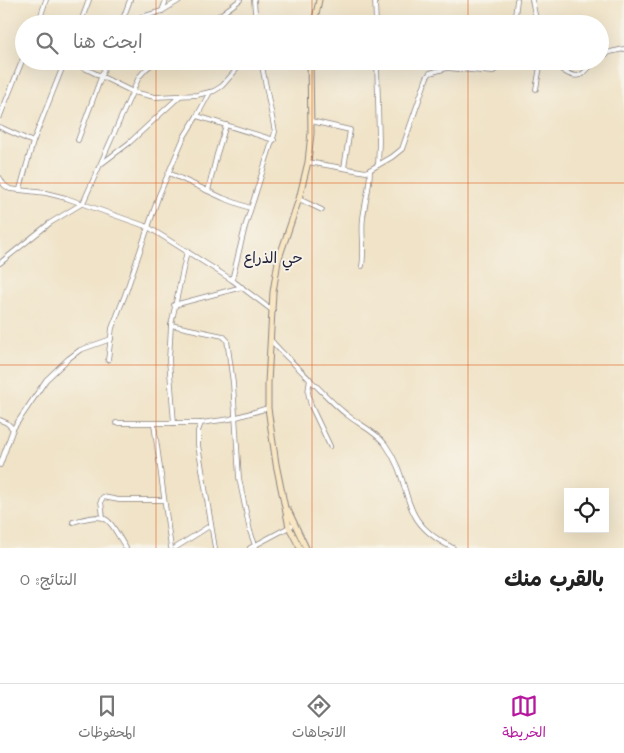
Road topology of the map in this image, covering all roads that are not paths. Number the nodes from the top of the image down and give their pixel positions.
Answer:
1 (46, 0) edge
2 (89, 0) edge
3 (130, 0) edge
4 (166, 0) edge
5 (180, 0) edge
6 (240, 0) edge
7 (254, 0) edge
8 (319, 0) edge
9 (375, 0) edge
10 (517, 0) edge
11 (532, 0) edge
12 (162, 10) junction
13 (41, 15) edge
14 (83, 15) edge
15 (124, 15) edge
16 (146, 15) edge
17 (220, 15) edge
18 (255, 15) edge
19 (316, 15) edge
20 (376, 15) edge
21 (515, 15) edge
22 (535, 15) edge
23 (624, 49) edge
24 (609, 53) edge
25 (18, 70) edge
26 (61, 70) edge
27 (86, 70) edge
28 (104, 70) edge
29 (145, 70) edge
30 (236, 70) edge
31 (263, 70) edge
32 (310, 70) edge
33 (377, 70) edge
34 (440, 70) edge
35 (469, 70) edge
36 (495, 70) edge
37 (539, 70) edge
38 (563, 70) edge
39 (586, 70) edge
40 (101, 78) junction
41 (536, 89) dead end
42 (133, 92) junction
43 (210, 92) junction
44 (180, 96) junction
45 (0, 116) edge
46 (197, 116) junction
47 (311, 121) junction
48 (226, 124) junction
49 (0, 127) edge
50 (78, 140) dead end
51 (274, 140) junction
52 (33, 142) junction
53 (308, 162) junction
54 (101, 164) junction
55 (378, 165) junction
56 (344, 168) junction
57 (370, 170) junction
58 (169, 173) junction
59 (0, 178) edge
60 (20, 189) junction
61 (208, 190) junction
62 (299, 199) junction
63 (83, 204) junction
64 (250, 208) junction
65 (322, 210) dead end
66 (148, 227) junction
67 (187, 251) junction
68 (0, 263) edge
69 (362, 266) dead end
70 (232, 280) junction
71 (242, 288) junction
72 (174, 305) junction
73 (273, 311) junction
74 (171, 325) junction
75 (111, 339) junction
76 (270, 339) junction
77 (108, 360) dead end
78 (310, 380) junction
79 (268, 408) junction
80 (236, 417) junction
81 (0, 420) edge
82 (116, 423) dead end
83 (174, 423) junction
84 (201, 423) junction
85 (154, 424) junction
86 (13, 429) junction
87 (330, 446) dead end
88 (0, 464) edge
89 (163, 500) junction
90 (285, 505) junction
91 (103, 517) junction
92 (73, 522) dead end
93 (211, 524) junction
94 (295, 525) junction
95 (289, 527) junction
96 (253, 547) edge
97 (126, 548) edge
98 (173, 548) edge
99 (215, 548) edge
100 (300, 548) edge
101 (306, 548) edge
102 (453, 548) edge

1 - 13 street
2 - 14 street
3 - 15 street
4 - 12 street
5 - 12 street
6 - 17 street
7 - 18 street
8 - 19 main road
9 - 20 street
10 - 21 street
11 - 22 street
12 - 16 street
23 - 24 street
25 - 45 street
26 - 52 street
27 - 40 street
28 - 40 street
29 - 42 street
30 - 43 street
31 - 51 street
32 - 47 main road
33 - 55 street
34 - 55 street
35 - 36 street
37 - 41 street
38 - 39 street
40 - 42 street
40 - 50 street
42 - 44 street
42 - 54 street
43 - 44 street
43 - 46 street
44 - 54 street
46 - 48 street
46 - 58 street
47 - 53 main road
47 - 56 street
48 - 51 street
48 - 61 street
49 - 52 street
51 - 64 street
52 - 60 street
53 - 56 street
53 - 62 main road
54 - 63 street
55 - 57 street
56 - 57 street
57 - 69 street
58 - 61 street
58 - 66 street
59 - 60 street
60 - 63 street
61 - 64 street
62 - 65 street
62 - 73 main road
63 - 66 street
63 - 68 street
64 - 70 street
66 - 67 street
66 - 75 street
67 - 70 street
67 - 72 street
70 - 71 street
71 - 72 street
71 - 73 street
72 - 74 street
73 - 76 main road
74 - 80 street
74 - 83 street
75 - 77 street
75 - 86 street
76 - 78 street
76 - 79 main road
78 - 87 street
78 - 102 street
79 - 80 street
79 - 90 main road
80 - 84 street
80 - 96 street
81 - 86 street
82 - 85 street
83 - 84 street
83 - 85 street
84 - 93 street
85 - 89 street
86 - 88 street
89 - 91 street
89 - 98 street
90 - 94 main road
90 - 95 main road
91 - 92 street
91 - 97 street
93 - 98 street
93 - 99 street
94 - 95 street
94 - 101 main road
95 - 96 street
95 - 100 main road

